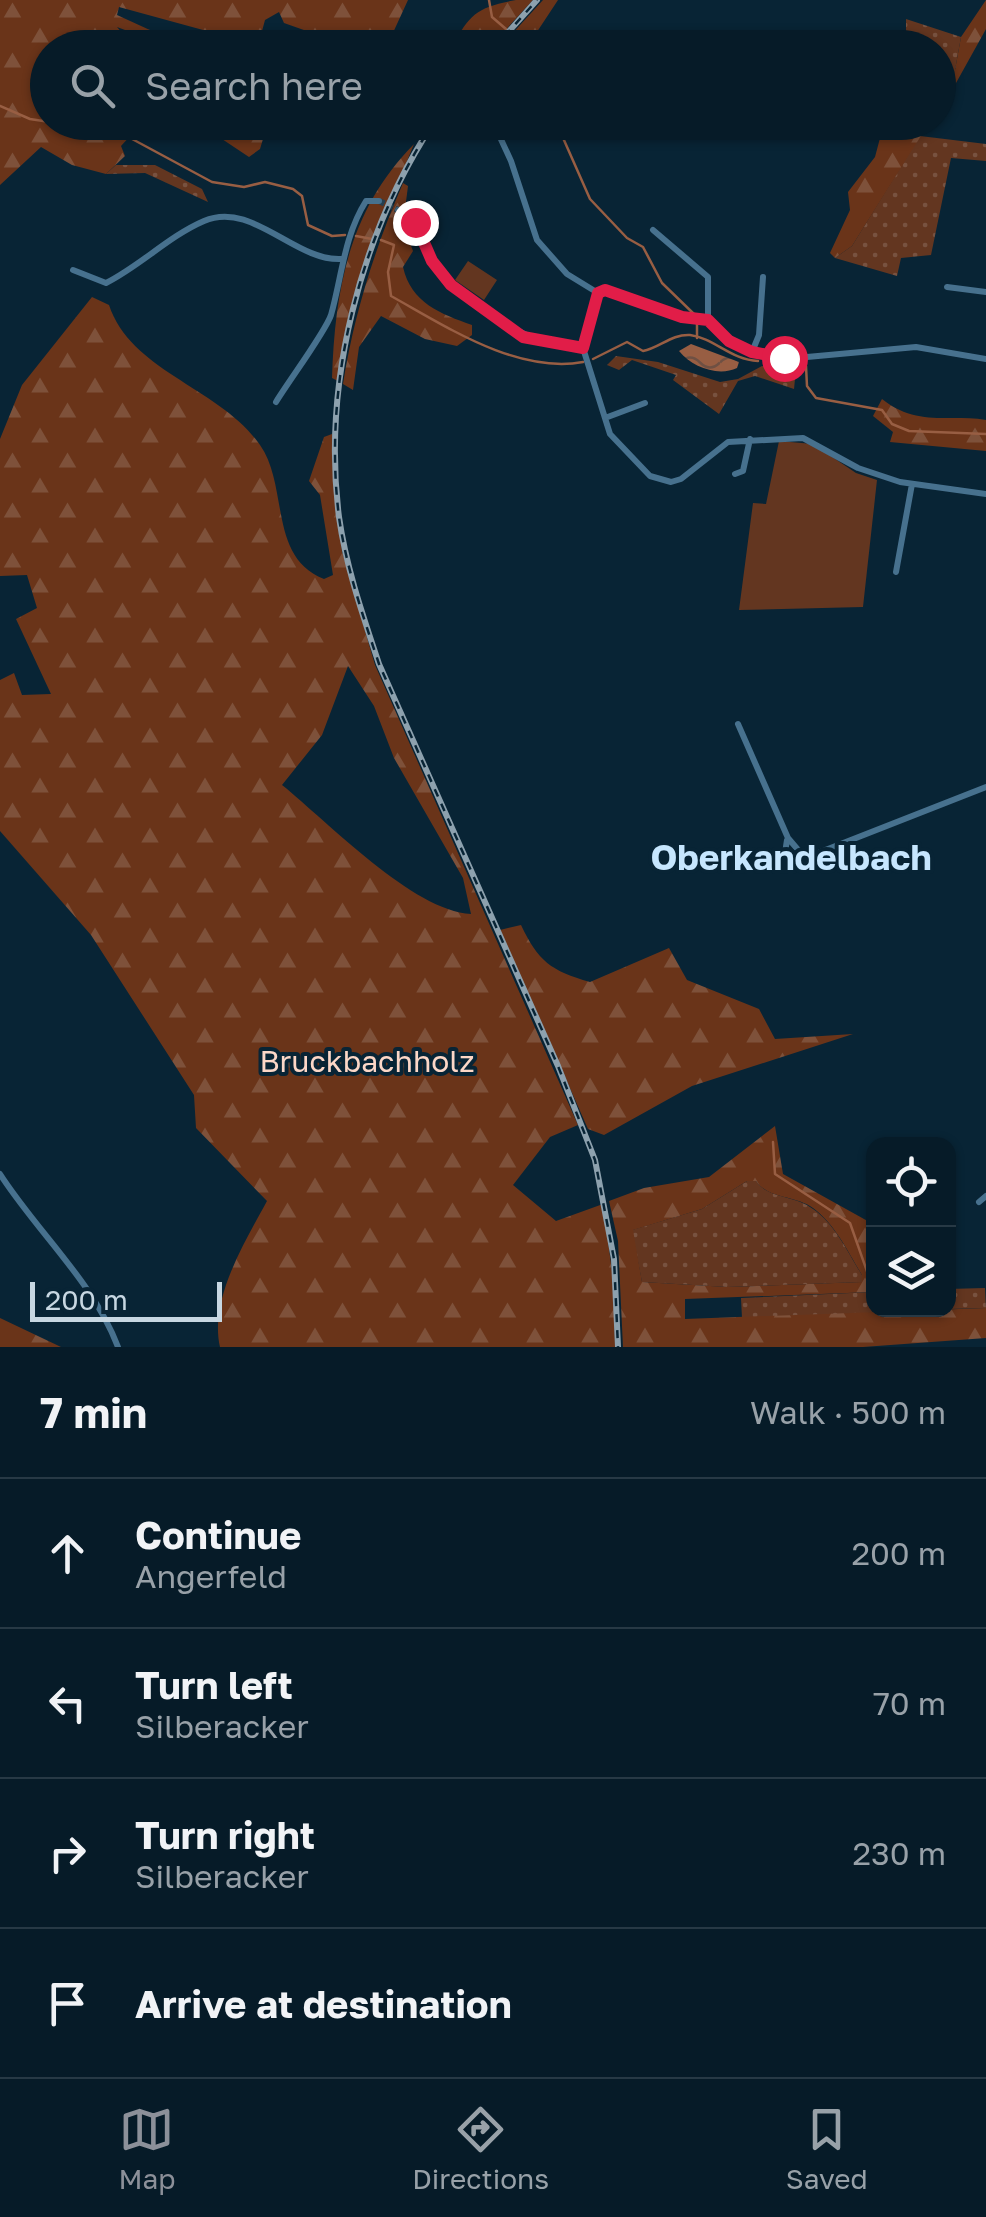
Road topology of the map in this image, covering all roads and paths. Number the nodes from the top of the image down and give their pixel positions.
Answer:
1 (502, 140) edge
2 (379, 201) dead end
3 (398, 210) tunnel mouth
4 (653, 230) dead end
5 (342, 259) junction
6 (73, 270) dead end
7 (764, 277) dead end
8 (947, 287) dead end
9 (986, 292) edge
10 (598, 293) junction
11 (708, 320) junction
12 (583, 348) junction
13 (752, 352) junction
14 (986, 358) edge
15 (276, 402) dead end
16 (645, 403) dead end
17 (605, 418) junction
18 (750, 438) junction
19 (735, 474) dead end
20 (912, 484) junction
21 (986, 494) edge
22 (896, 572) dead end
23 (738, 724) dead end
24 (986, 787) edge
25 (0, 1174) edge
26 (118, 1347) edge

1 - 10 street
2 - 5 street
3 - 12 street
4 - 11 street
5 - 6 street
5 - 15 street
7 - 13 street
8 - 9 street
10 - 11 street
10 - 12 street
11 - 13 street
12 - 17 street
13 - 14 street
16 - 17 street
17 - 18 street
18 - 19 street
18 - 20 street
20 - 21 street
20 - 22 street
23 - 24 street
25 - 26 street

